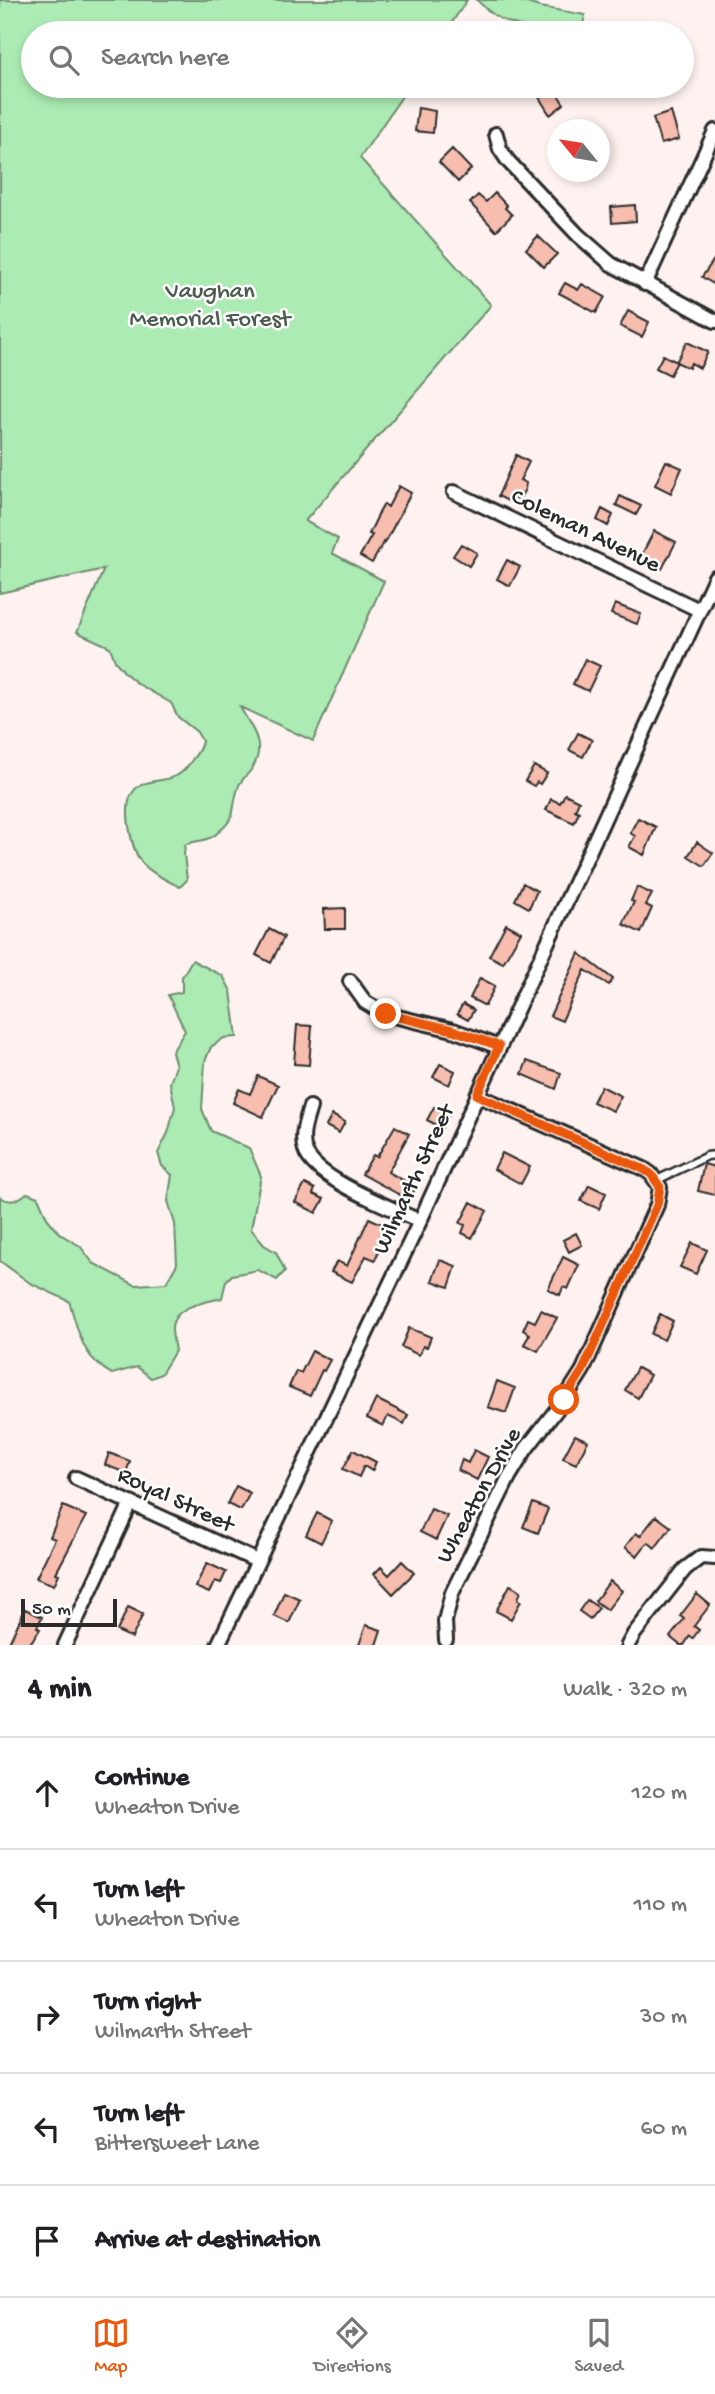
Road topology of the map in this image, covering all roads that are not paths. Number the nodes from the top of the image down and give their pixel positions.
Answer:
1 (715, 131) edge
2 (496, 134) dead end
3 (645, 284) junction
4 (715, 321) edge
5 (454, 492) dead end
6 (715, 578) edge
7 (699, 610) junction
8 (350, 981) dead end
9 (499, 1046) junction
10 (477, 1095) junction
11 (310, 1107) dead end
12 (715, 1155) edge
13 (657, 1180) junction
14 (420, 1221) junction
15 (76, 1478) dead end
16 (131, 1503) junction
17 (715, 1558) edge
18 (257, 1561) junction
19 (446, 1640) dead end
20 (65, 1645) edge
21 (218, 1645) edge
22 (628, 1645) edge

1 - 3 street
2 - 3 street
3 - 4 street
5 - 7 street, Coleman Avenue
6 - 7 street, Wilmarth Street
7 - 9 street, Wilmarth Street
8 - 9 street
9 - 10 street, Wilmarth Street
10 - 13 street
10 - 14 street, Wilmarth Street
11 - 14 street
12 - 13 lane
13 - 19 street, Wheaton Drive
14 - 18 street, Wilmarth Street
15 - 16 street, Royal Street
16 - 18 street, Royal Street
16 - 20 street
17 - 22 street
18 - 21 street, Wilmarth Street

